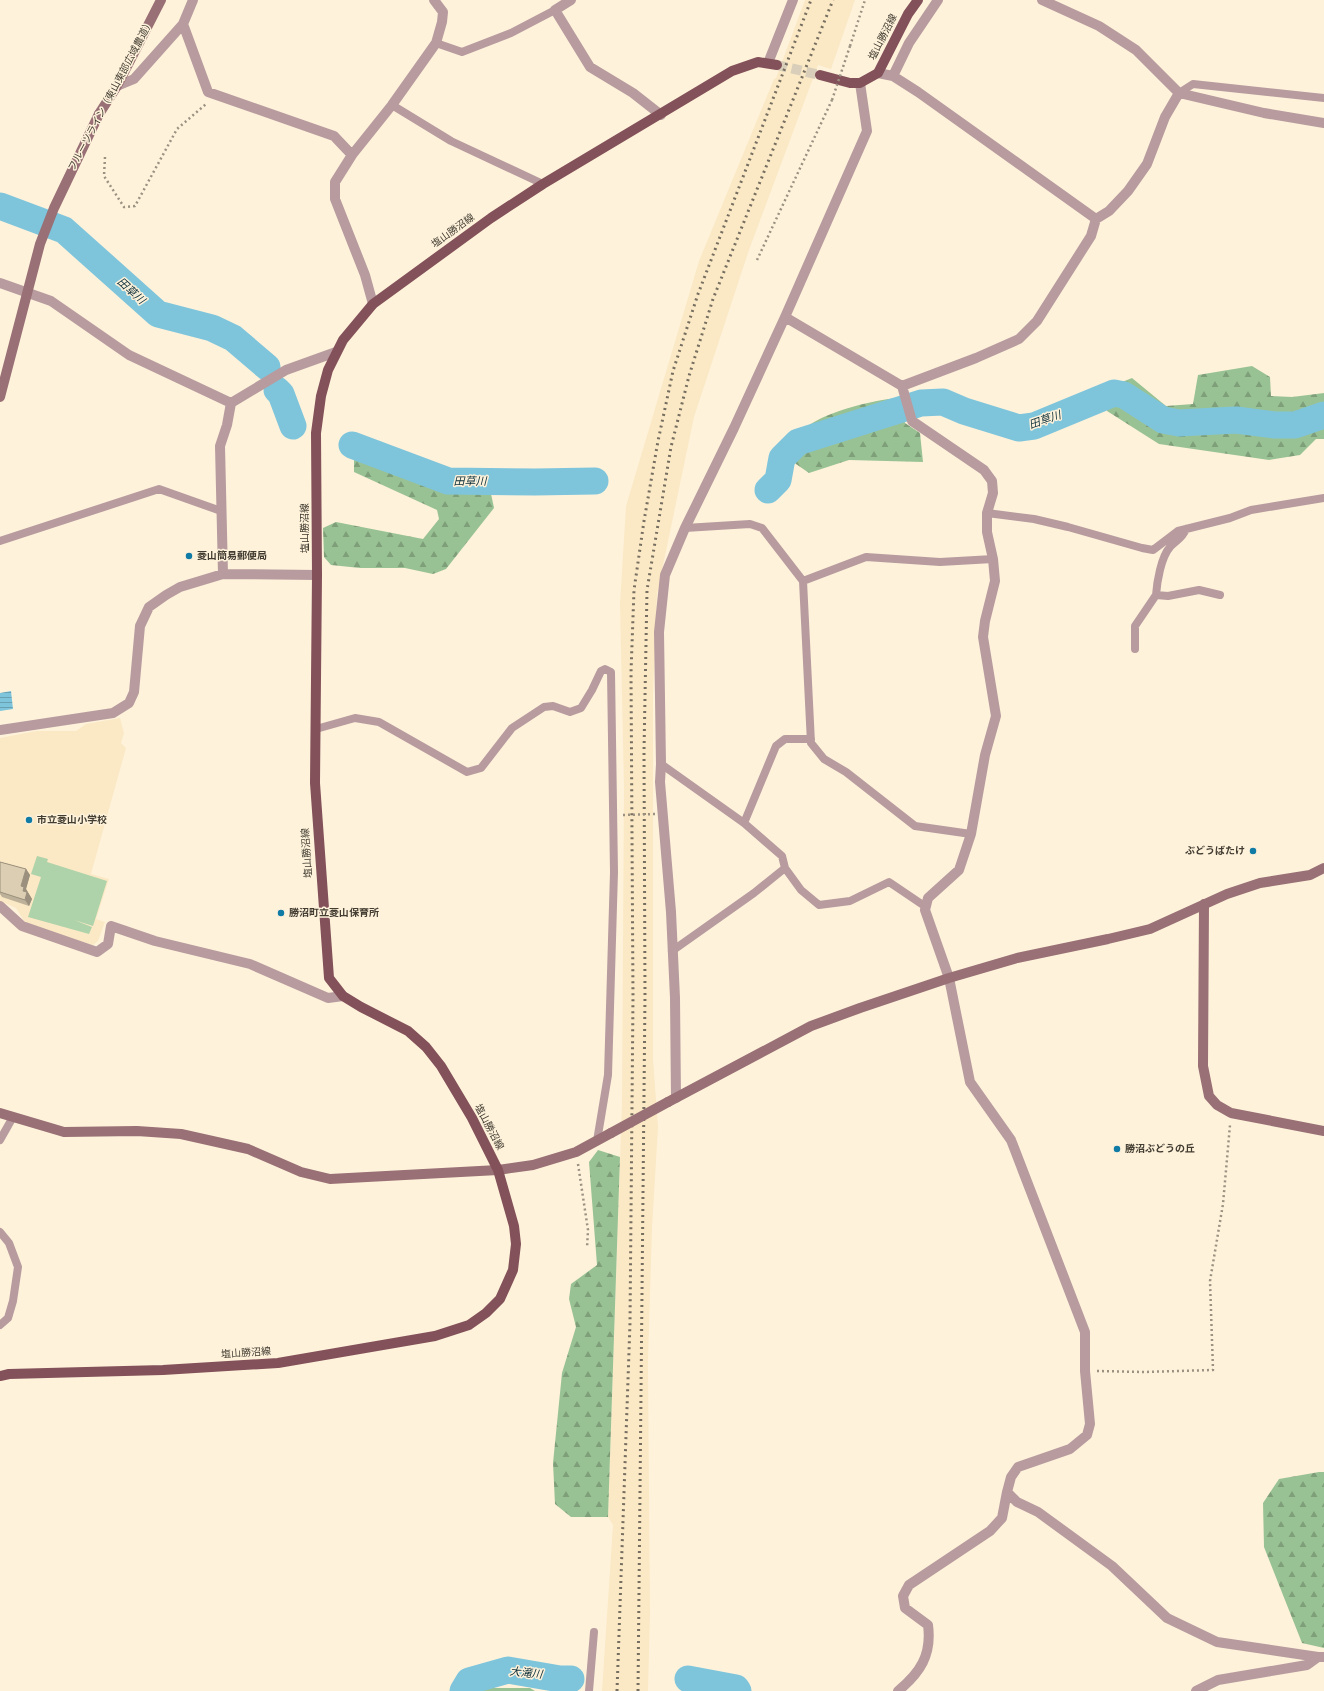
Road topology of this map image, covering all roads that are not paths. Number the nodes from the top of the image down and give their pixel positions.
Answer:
1 (161, 0) edge
2 (193, 0) edge
3 (434, 0) edge
4 (571, 0) edge
5 (793, 0) edge
6 (918, 0) edge
7 (938, 0) edge
8 (1042, 0) edge
9 (555, 10) junction
10 (183, 24) junction
11 (436, 43) junction
12 (773, 64) joint
13 (878, 73) junction
14 (820, 75) tunnel mouth
15 (893, 76) junction
16 (860, 83) junction
17 (117, 86) junction
18 (1180, 93) junction
19 (1324, 98) edge
20 (392, 105) junction
21 (661, 114) junction
22 (1324, 123) edge
23 (352, 155) junction
24 (542, 184) junction
25 (1096, 219) junction
26 (0, 283) edge
27 (373, 304) junction
28 (786, 317) junction
29 (336, 352) junction
30 (902, 386) junction
31 (0, 396) edge
32 (230, 403) junction
33 (1324, 498) edge
34 (221, 511) junction
35 (987, 513) junction
36 (685, 528) junction
37 (1186, 530) junction
38 (0, 541) edge
39 (994, 558) junction
40 (222, 574) junction
41 (317, 575) junction
42 (803, 581) junction
43 (1156, 595) junction
44 (1220, 595) dead end
45 (1135, 648) dead end
46 (316, 729) junction
47 (0, 730) edge
48 (811, 740) junction
49 (661, 764) junction
50 (744, 823) junction
51 (971, 834) junction
52 (785, 868) junction
53 (1324, 868) edge
54 (1204, 904) junction
55 (0, 906) edge
56 (926, 907) junction
57 (672, 951) junction
58 (949, 978) junction
59 (343, 996) junction
60 (672, 1100) junction
61 (0, 1113) edge
62 (13, 1117) junction
63 (1324, 1131) edge
64 (0, 1140) edge
65 (597, 1141) junction
66 (498, 1170) junction
67 (0, 1232) edge
68 (0, 1325) edge
69 (0, 1376) edge
70 (1007, 1492) junction
71 (594, 1632) dead end
72 (1321, 1657) edge
73 (589, 1691) edge
74 (898, 1691) edge
75 (1196, 1691) edge

1 - 17 street, フルーツライン（東山東部広域農道）
2 - 10 street
3 - 11 street
4 - 9 street
5 - 12 street
6 - 13 main road, 塩山勝沼線
7 - 15 street
8 - 18 street
9 - 11 lane
9 - 21 street
10 - 17 street
10 - 23 street
11 - 20 street
12 - 21 main road, 塩山勝沼線
13 - 15 street
13 - 16 main road, 塩山勝沼線
14 - 16 main road
15 - 25 street
16 - 28 street
17 - 31 street, フルーツライン（東山東部広域農道）, bridge
18 - 19 lane
18 - 22 street
18 - 25 street
20 - 23 street
20 - 24 lane
21 - 24 main road, 塩山勝沼線
23 - 27 street
24 - 27 main road, 塩山勝沼線
25 - 30 street
26 - 32 street
27 - 29 main road, 塩山勝沼線
28 - 30 street
28 - 36 street
29 - 32 street
29 - 41 main road, 塩山勝沼線
30 - 35 street
32 - 34 street
33 - 37 lane
34 - 38 lane
34 - 40 street
35 - 37 lane
35 - 39 street
36 - 42 lane
36 - 49 street
37 - 43 lane
39 - 42 lane
39 - 51 street
40 - 41 street
40 - 47 street
41 - 46 main road, 塩山勝沼線
42 - 48 lane
43 - 44 lane
43 - 45 lane
46 - 59 main road, 塩山勝沼線
46 - 65 lane
48 - 50 lane
48 - 51 lane
49 - 50 lane
49 - 57 street
50 - 52 lane
51 - 56 street
52 - 56 lane
52 - 57 lane
53 - 54 street
54 - 58 street
54 - 63 street
55 - 59 street
56 - 58 street
57 - 60 street
58 - 60 street
58 - 70 street
59 - 66 main road, 塩山勝沼線
60 - 65 street, bridge
61 - 62 street
62 - 64 lane
62 - 66 street
65 - 66 street
66 - 69 main road, 塩山勝沼線
67 - 68 lane
70 - 72 street
70 - 74 street
71 - 73 lane
72 - 75 street

